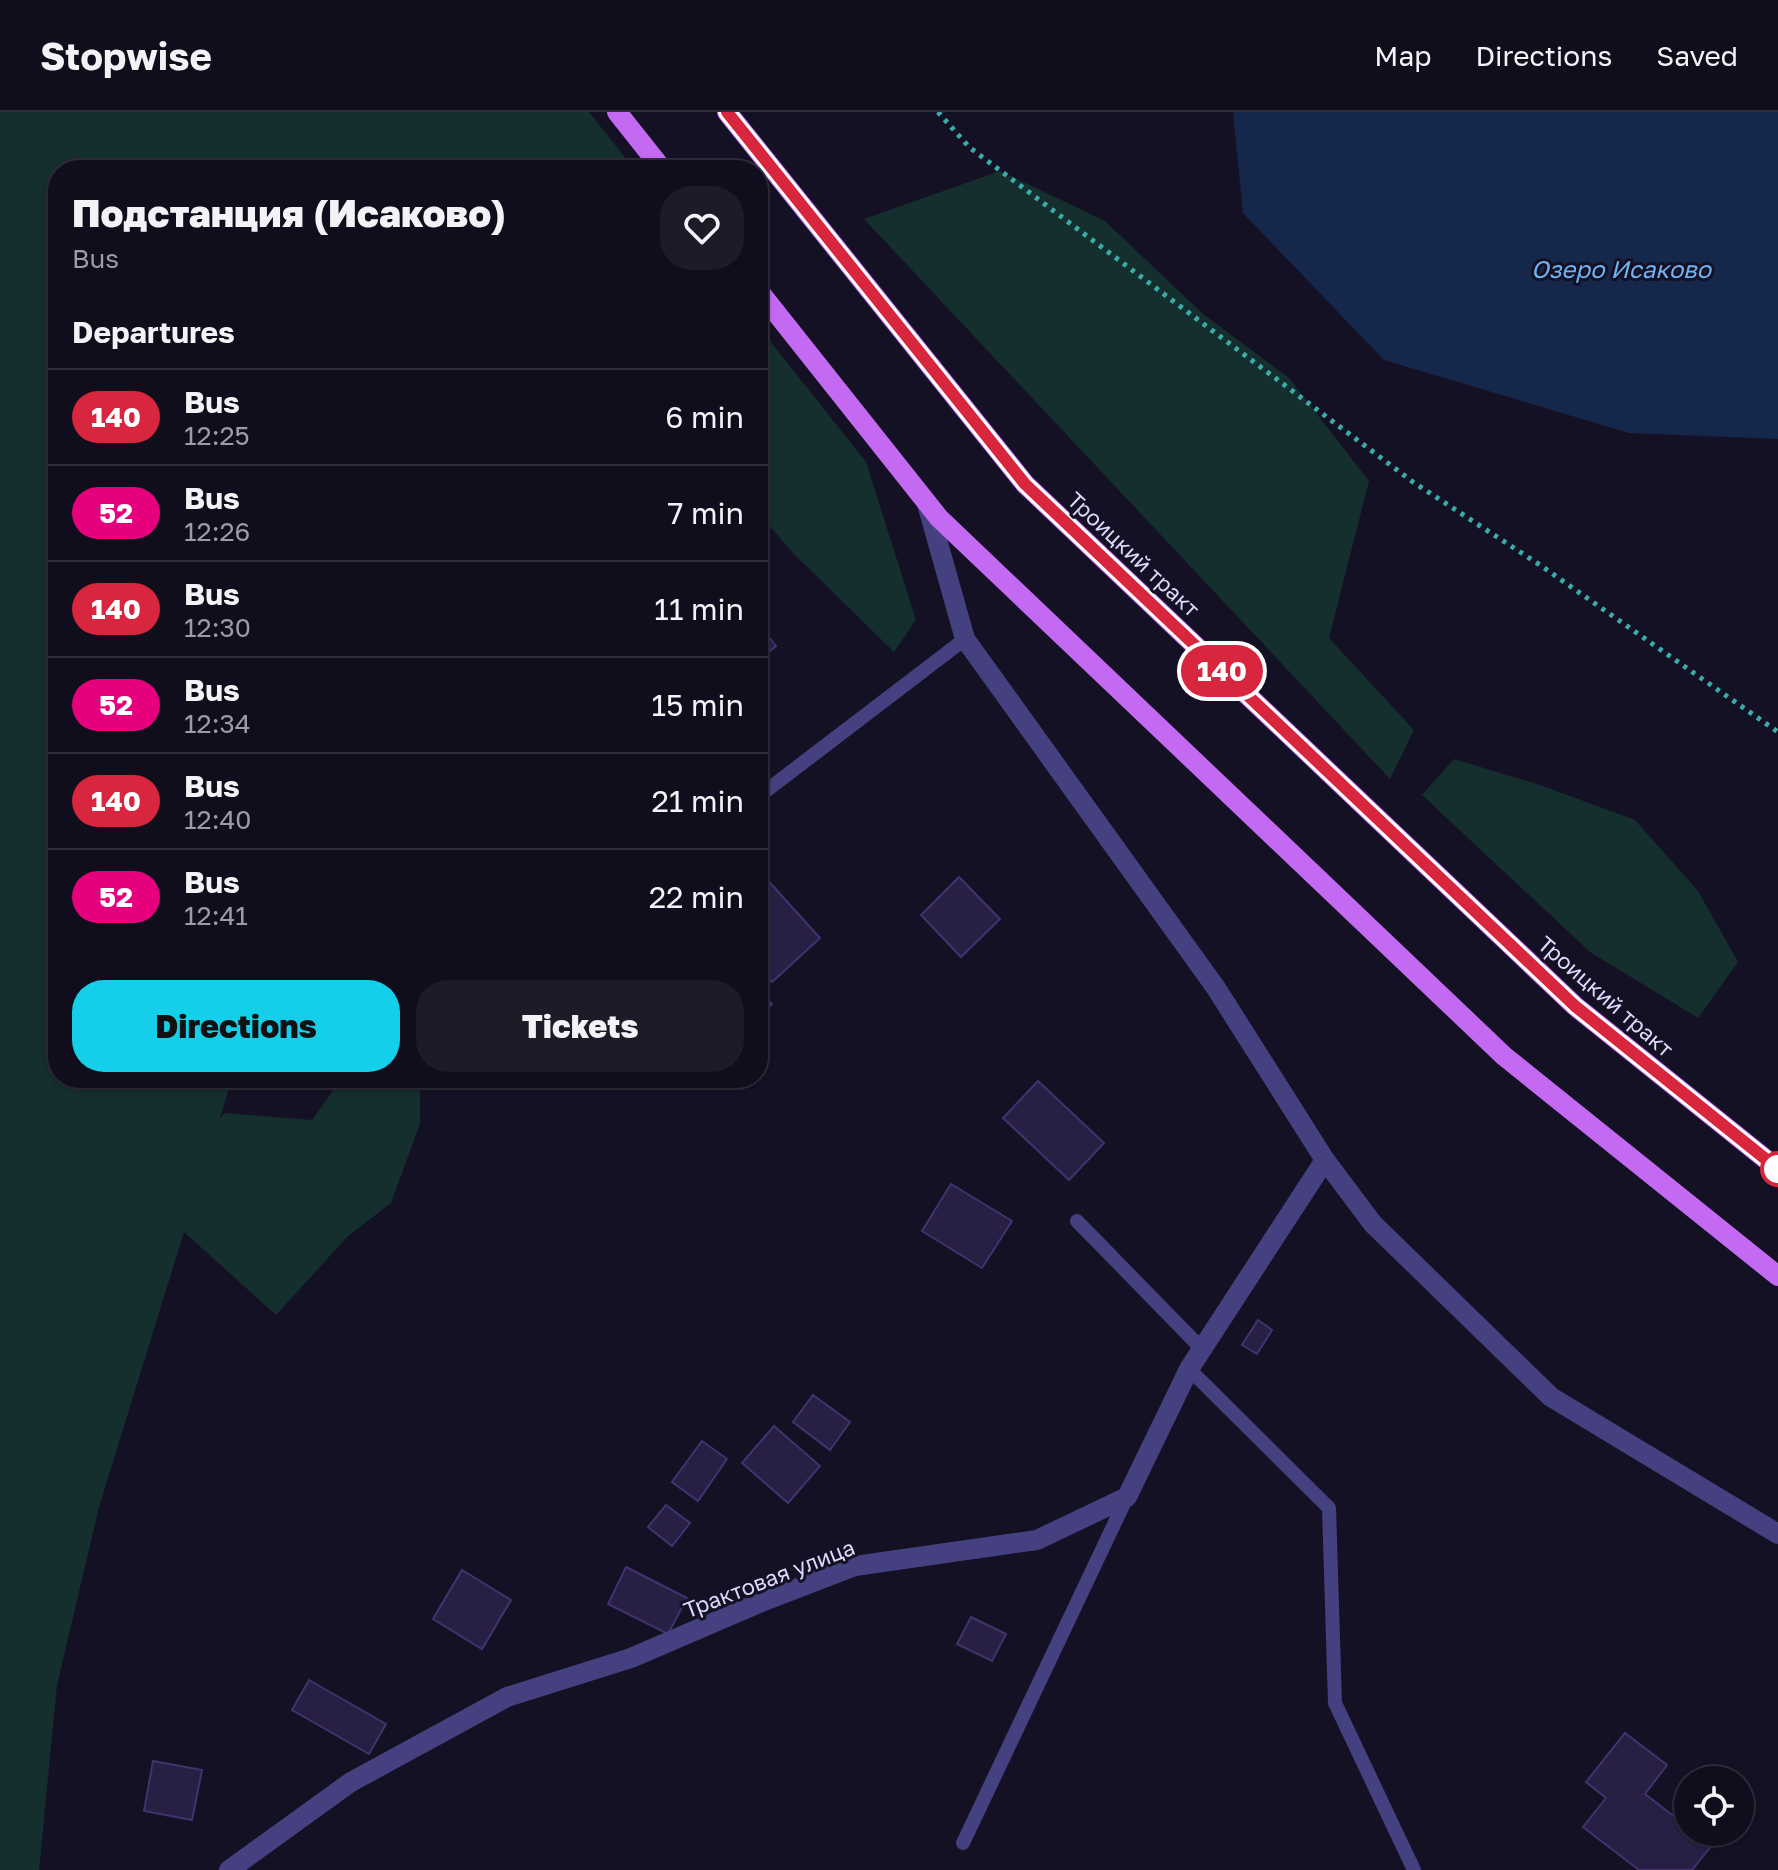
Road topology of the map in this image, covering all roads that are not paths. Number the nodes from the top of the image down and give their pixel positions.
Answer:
1 (617, 112) edge
2 (727, 112) edge
3 (655, 160) edge
4 (765, 160) edge
5 (768, 163) edge
6 (768, 303) edge
7 (927, 504) junction
8 (965, 639) junction
9 (768, 789) edge
10 (1325, 1160) junction
11 (1778, 1169) edge
12 (1077, 1221) dead end
13 (1778, 1276) edge
14 (1202, 1349) junction
15 (1189, 1369) junction
16 (1127, 1497) junction
17 (1778, 1534) edge
18 (963, 1843) dead end
19 (229, 1870) edge
20 (1414, 1870) edge

1 - 3 main road
2 - 4 main road, Троицкий тракт
5 - 11 main road, Троицкий тракт
6 - 7 main road
7 - 8 street
7 - 13 main road
8 - 9 lane
8 - 10 street
10 - 14 street
10 - 17 street
12 - 14 lane
14 - 15 street
15 - 16 street
15 - 20 lane
16 - 18 lane
16 - 19 street, Трактовая улица

